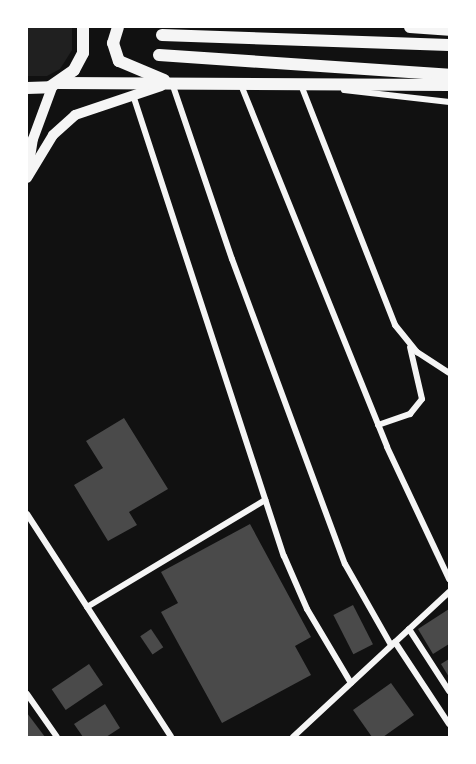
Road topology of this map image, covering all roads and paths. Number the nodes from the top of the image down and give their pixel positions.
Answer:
1 (83, 27) edge
2 (118, 27) edge
3 (410, 27) edge
4 (449, 30) edge
5 (162, 35) dead end
6 (449, 45) edge
7 (159, 55) dead end
8 (449, 75) edge
9 (239, 82) junction
10 (172, 83) junction
11 (56, 84) junction
12 (301, 84) junction
13 (449, 85) edge
14 (27, 88) edge
15 (132, 94) junction
16 (449, 102) edge
17 (27, 177) edge
18 (409, 344) junction
19 (449, 373) edge
20 (378, 425) junction
21 (265, 500) junction
22 (27, 514) edge
23 (449, 579) edge
24 (449, 592) edge
25 (87, 607) junction
26 (409, 629) junction
27 (393, 643) junction
28 (351, 683) junction
29 (449, 691) edge
30 (27, 694) edge
31 (449, 724) edge
32 (57, 737) edge
33 (171, 737) edge
34 (293, 737) edge

1 - 11 highway
2 - 10 highway
3 - 4 highway
5 - 6 highway
7 - 8 highway
9 - 10 highway
9 - 12 highway
9 - 20 street
10 - 11 highway
10 - 15 main road
10 - 27 street
11 - 14 highway
11 - 17 main road
12 - 13 highway
12 - 16 street
12 - 18 street
15 - 17 main road
15 - 21 street
18 - 19 street
18 - 20 street
20 - 23 street
21 - 25 street
21 - 28 street
22 - 25 street
24 - 26 street
25 - 33 street
26 - 27 street
26 - 29 street
27 - 28 street
27 - 31 street
28 - 34 street
30 - 32 street

